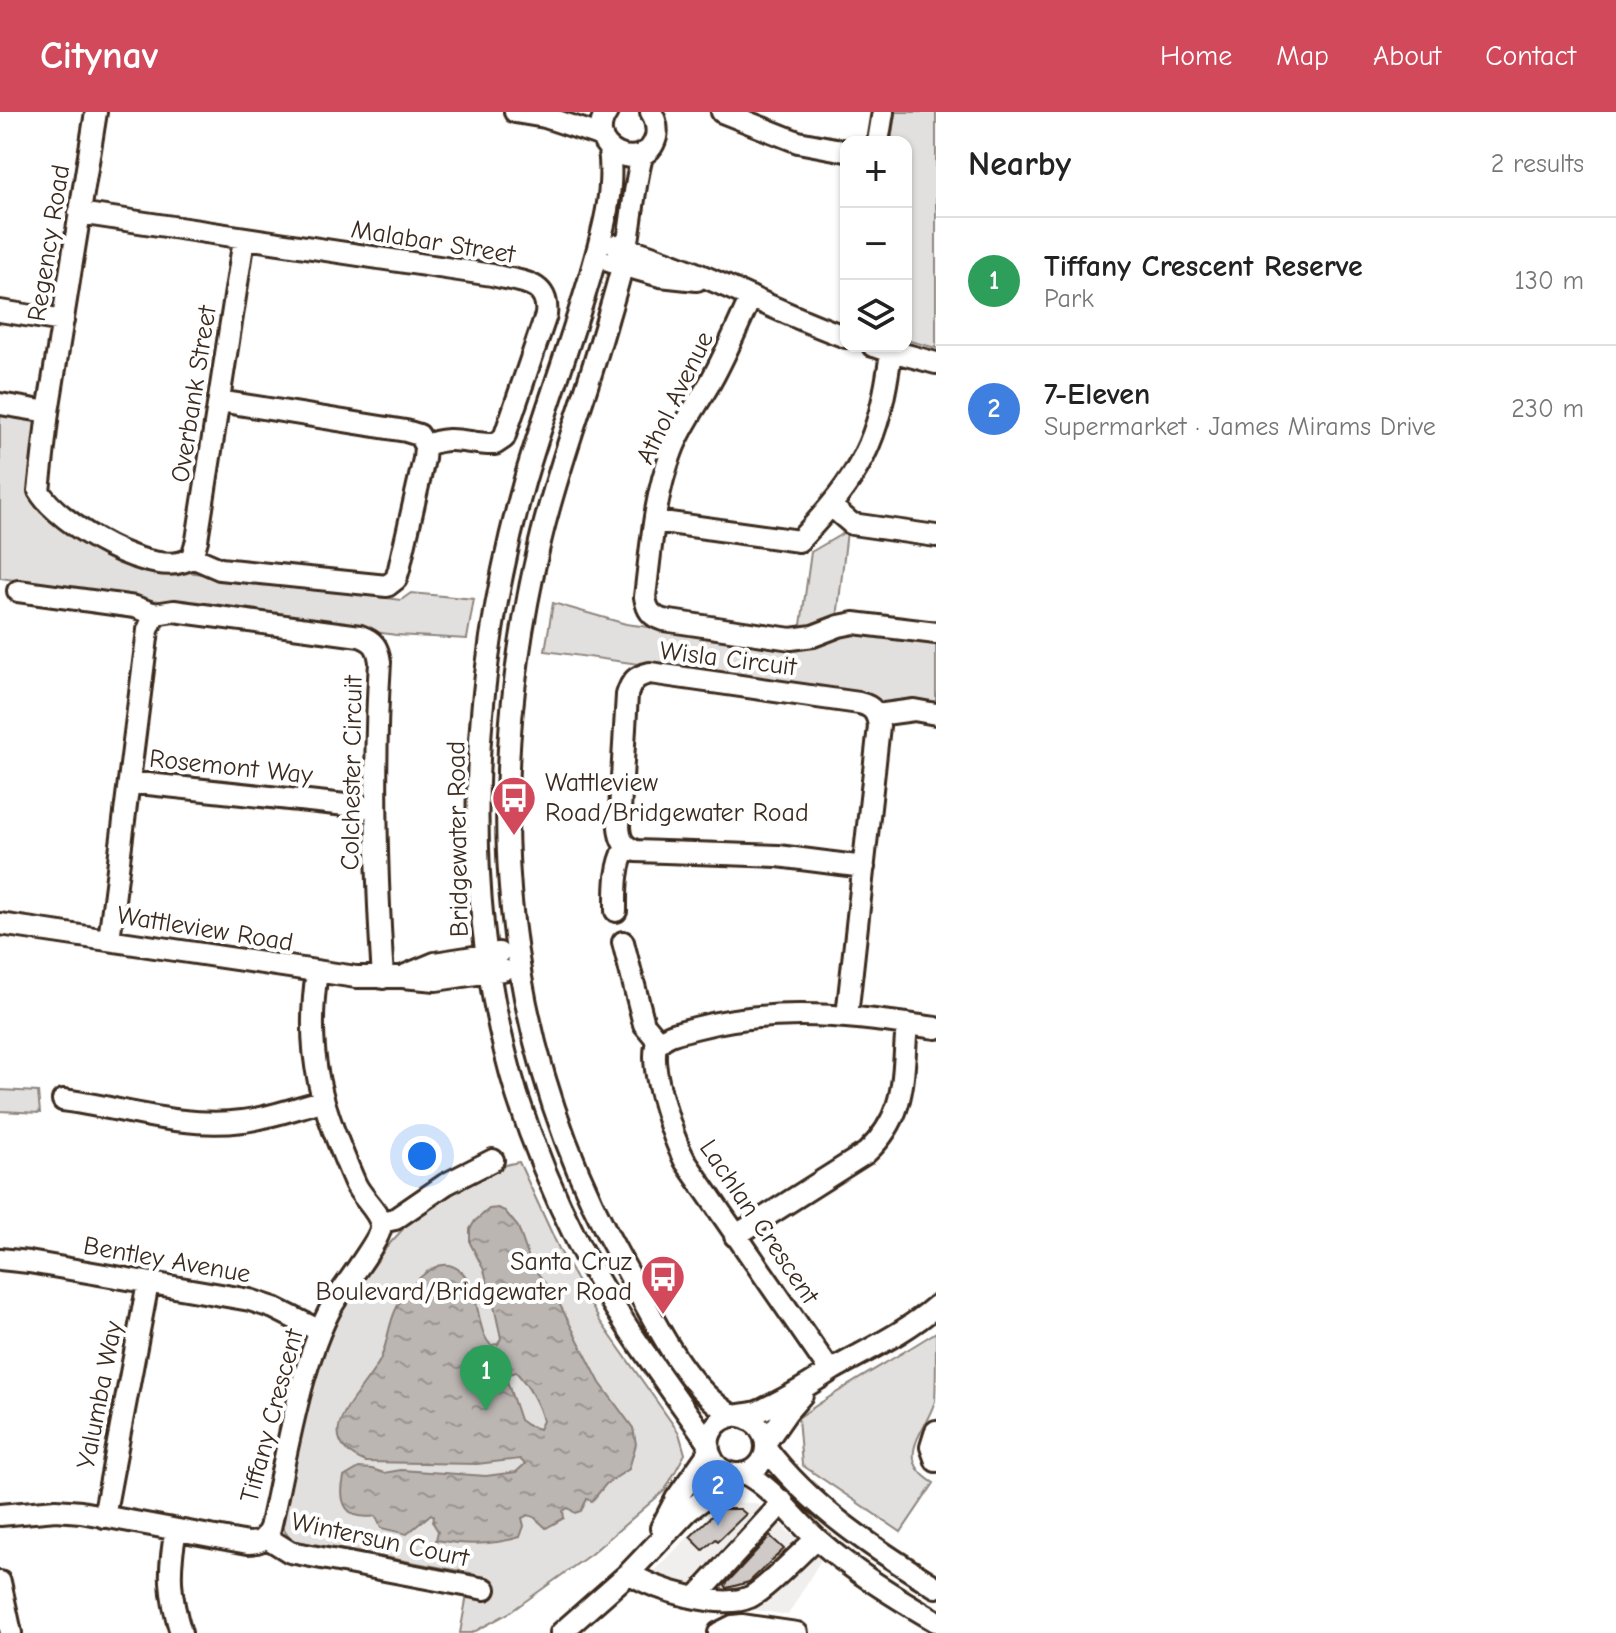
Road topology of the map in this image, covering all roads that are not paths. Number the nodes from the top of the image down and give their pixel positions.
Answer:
1 (96, 112) edge
2 (515, 112) edge
3 (605, 112) edge
4 (651, 112) edge
5 (722, 112) edge
6 (883, 112) edge
7 (545, 117) junction
8 (879, 136) edge
9 (606, 143) junction
10 (840, 150) edge
11 (643, 153) junction
12 (79, 213) junction
13 (244, 239) junction
14 (597, 250) junction
15 (624, 256) junction
16 (751, 297) junction
17 (0, 311) edge
18 (63, 321) junction
19 (840, 334) edge
20 (882, 352) edge
21 (894, 352) edge
22 (936, 363) edge
23 (219, 401) junction
24 (0, 404) edge
25 (48, 412) junction
26 (425, 446) junction
27 (831, 506) junction
28 (655, 521) junction
29 (936, 536) edge
30 (192, 557) junction
31 (18, 591) dead end
32 (155, 614) junction
33 (936, 633) edge
34 (936, 714) edge
35 (877, 715) junction
36 (129, 782) junction
37 (374, 808) junction
38 (626, 847) junction
39 (864, 867) junction
40 (616, 911) dead end
41 (0, 924) edge
42 (109, 940) junction
43 (623, 942) dead end
44 (518, 959) junction
45 (488, 963) junction
46 (317, 972) junction
47 (393, 977) junction
48 (847, 1016) junction
49 (907, 1024) junction
50 (936, 1028) edge
51 (659, 1042) junction
52 (63, 1100) dead end
53 (322, 1101) junction
54 (493, 1160) dead end
55 (381, 1222) junction
56 (735, 1236) junction
57 (0, 1259) edge
58 (148, 1283) junction
59 (936, 1306) edge
60 (320, 1331) junction
61 (830, 1371) junction
62 (812, 1384) junction
63 (736, 1416) junction
64 (936, 1431) edge
65 (766, 1445) junction
66 (708, 1447) junction
67 (936, 1461) edge
68 (740, 1473) junction
69 (783, 1502) junction
70 (0, 1515) edge
71 (104, 1517) junction
72 (176, 1530) junction
73 (266, 1537) junction
74 (816, 1539) junction
75 (651, 1550) junction
76 (629, 1573) junction
77 (0, 1582) edge
78 (936, 1587) edge
79 (485, 1589) dead end
80 (696, 1597) junction
81 (936, 1621) edge
82 (11, 1633) edge
83 (181, 1633) edge
84 (561, 1633) edge
85 (719, 1633) edge
86 (797, 1633) edge

1 - 12 street, Regency Road
2 - 7 street
3 - 7 street
3 - 9 street, Bridgewater Road
4 - 11 street, Bridgewater Road
5 - 10 street
6 - 8 street
7 - 9 street
9 - 11 street
9 - 14 street, Bridgewater Road
11 - 15 street, Bridgewater Road
12 - 13 street, Malabar Street
12 - 18 street, Regency Road
13 - 23 street, Overbank Street
13 - 26 street, Malabar Street
14 - 15 street
14 - 45 street, Bridgewater Road
15 - 16 street
15 - 44 street, Bridgewater Road
16 - 19 street
16 - 28 street, Athol Avenue
17 - 18 street
18 - 25 street, Regency Road
20 - 27 street
21 - 22 street
23 - 26 street
23 - 30 street, Overbank Street
24 - 25 street
25 - 30 street, Regency Road
26 - 30 street
27 - 28 street
27 - 29 street
28 - 33 street, Athol Avenue
31 - 32 street
32 - 36 street
32 - 37 street, Colchester Circuit
34 - 35 street
35 - 38 street, Wisla Circuit
35 - 39 street
36 - 37 street, Rosemont Way
36 - 42 street
37 - 47 street, Colchester Circuit
38 - 39 street
38 - 40 street
39 - 48 street
41 - 42 street, Wattleview Road
42 - 46 street, Wattleview Road
43 - 51 street
44 - 45 street, Wattleview Road
44 - 63 street, Bridgewater Road
45 - 47 street, Wattleview Road
45 - 66 street, Bridgewater Road
46 - 47 street, Wattleview Road
46 - 53 street
48 - 49 street
48 - 51 street
49 - 50 street
49 - 56 street
51 - 56 street, Lachlan Crescent
52 - 53 street
53 - 55 street
54 - 55 street
55 - 60 street, Tiffany Crescent
56 - 61 street, Lachlan Crescent
57 - 58 street, Bentley Avenue
58 - 60 street, Bentley Avenue
58 - 71 street, Yalumba Way
59 - 61 street
60 - 73 street, Tiffany Crescent
61 - 62 street
62 - 63 street
62 - 65 street
63 - 65 street
63 - 66 street
64 - 67 street
65 - 68 street
65 - 78 street
66 - 68 street
66 - 75 street
68 - 69 street
68 - 75 street
69 - 74 street
69 - 80 street
70 - 71 street, Tiffany Crescent
71 - 72 street, Tiffany Crescent
72 - 73 street, Tiffany Crescent
72 - 83 street
73 - 79 street, Wintersun Court
74 - 80 street
74 - 81 street
75 - 76 street
76 - 80 street
76 - 84 street
77 - 82 street
85 - 86 street

